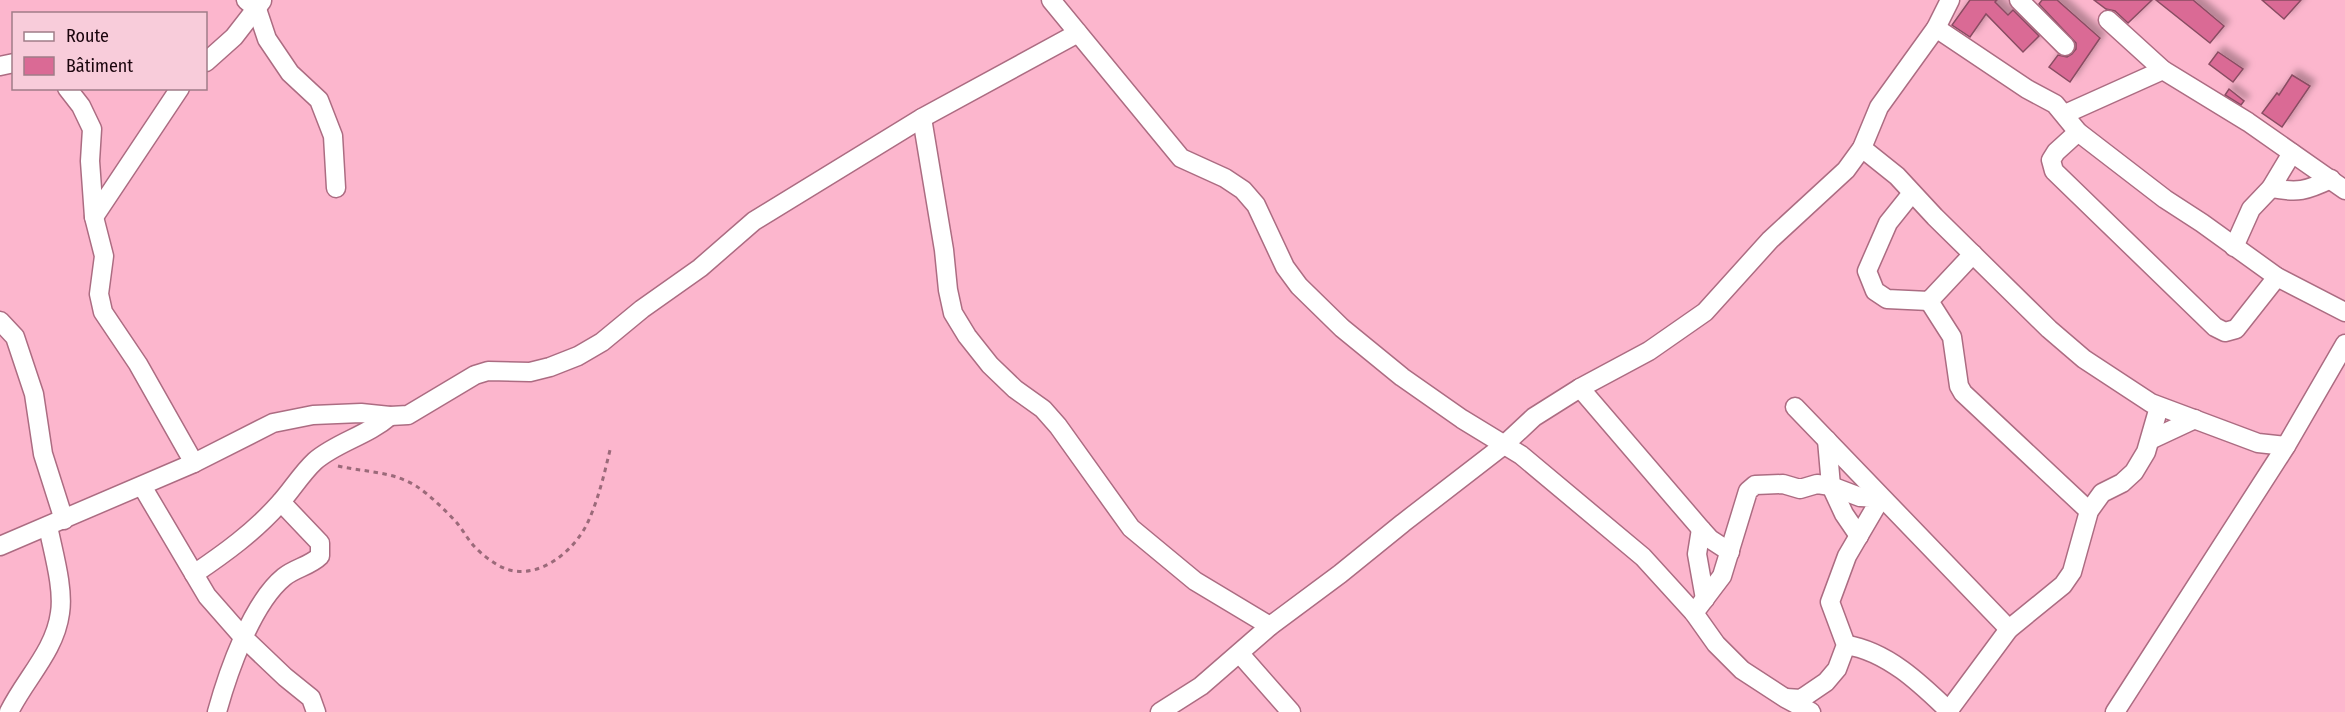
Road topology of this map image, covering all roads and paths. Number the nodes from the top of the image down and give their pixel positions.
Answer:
1 (1051, 0) edge
2 (1950, 0) edge
3 (2019, 0) edge
4 (255, 3) edge
5 (2108, 20) dead end
6 (1936, 28) junction
7 (1078, 33) junction
8 (2065, 46) dead end
9 (207, 61) edge
10 (2163, 70) junction
11 (69, 90) edge
12 (179, 90) edge
13 (2064, 114) junction
14 (922, 118) junction
15 (2078, 132) junction
16 (1862, 148) junction
17 (2292, 153) junction
18 (2338, 184) edge
19 (336, 188) dead end
20 (2271, 188) junction
21 (1912, 193) junction
22 (94, 217) junction
23 (2234, 247) junction
24 (1973, 254) junction
25 (2277, 277) junction
26 (1929, 301) junction
27 (2345, 312) edge
28 (0, 321) edge
29 (2345, 344) edge
30 (1580, 388) junction
31 (2159, 406) junction
32 (1795, 407) dead end
33 (390, 416) junction
34 (2195, 419) junction
35 (1827, 440) junction
36 (2150, 440) junction
37 (1504, 445) junction
38 (2286, 446) junction
39 (610, 450) dead end
40 (315, 461) junction
41 (194, 463) junction
42 (142, 486) junction
43 (1831, 486) junction
44 (1881, 498) junction
45 (281, 502) junction
46 (2090, 511) junction
47 (56, 523) junction
48 (1701, 529) junction
49 (1859, 536) junction
50 (0, 546) edge
51 (1730, 552) junction
52 (194, 574) junction
53 (1700, 606) junction
54 (1270, 626) junction
55 (2009, 629) junction
56 (243, 638) junction
57 (1846, 645) junction
58 (1240, 654) junction
59 (1785, 698) junction
60 (1950, 711) edge
61 (9, 712) edge
62 (217, 712) edge
63 (316, 712) edge
64 (1161, 712) edge
65 (1291, 712) edge
66 (1811, 712) edge
67 (2115, 712) edge

1 - 7 street
2 - 6 street
3 - 8 street
4 - 9 street
4 - 19 street
5 - 10 street
6 - 13 street
6 - 16 street
7 - 14 street
7 - 37 street
10 - 13 street
10 - 17 street
11 - 22 street
12 - 22 street
13 - 15 street
14 - 33 street
14 - 54 street
15 - 23 street
15 - 25 street
16 - 21 street
16 - 30 street
17 - 18 street
17 - 20 street
18 - 20 street
20 - 23 street
21 - 24 street
21 - 26 street
22 - 41 street
23 - 25 street
24 - 26 street
24 - 31 street
25 - 27 street
26 - 46 street
28 - 47 street
29 - 38 street
30 - 37 street
30 - 48 street
31 - 34 street
31 - 36 street
32 - 35 street
33 - 40 street
33 - 41 street
34 - 36 street
34 - 38 street
35 - 43 street
35 - 44 street
36 - 46 street
37 - 53 street
37 - 54 street
38 - 67 street
39 - 40 path
40 - 45 street
41 - 42 street
42 - 47 street
42 - 52 street
43 - 44 street
43 - 49 street
43 - 51 street
44 - 49 street
44 - 55 street
45 - 52 street
45 - 56 street
46 - 55 street
47 - 50 street
47 - 61 street
48 - 51 street
48 - 53 street
49 - 57 street
51 - 53 street
52 - 56 street
53 - 59 street
54 - 58 street
55 - 60 street
56 - 62 street
56 - 63 street
57 - 59 street
57 - 60 street
58 - 64 street
58 - 65 street
59 - 66 street

